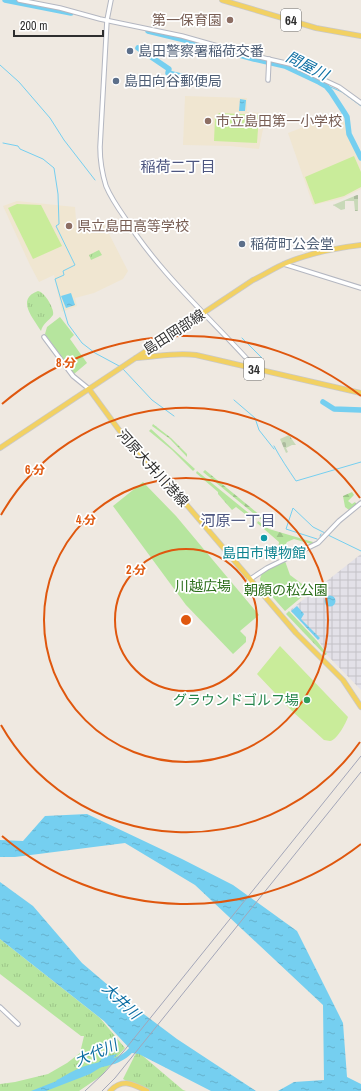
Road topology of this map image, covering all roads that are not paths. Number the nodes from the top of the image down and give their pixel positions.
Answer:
1 (19, 0) edge
2 (111, 0) edge
3 (222, 0) edge
4 (107, 20) junction
5 (361, 36) edge
6 (268, 61) junction
7 (268, 80) dead end
8 (361, 103) edge
9 (361, 245) edge
10 (284, 264) junction
11 (361, 288) edge
12 (204, 312) junction
13 (44, 337) dead end
14 (143, 352) junction
15 (134, 358) junction
16 (147, 358) junction
17 (250, 367) junction
18 (87, 391) junction
19 (361, 393) edge
20 (0, 448) edge
21 (361, 503) edge
22 (249, 580) junction
23 (361, 707) edge
24 (0, 1007) edge
25 (18, 1024) dead end
26 (110, 1091) edge
27 (146, 1091) edge

1 - 4 street
2 - 4 street
3 - 5 main road, 64
4 - 6 street
4 - 12 street
6 - 7 street
6 - 8 street
9 - 10 main road, 島田岡部線
10 - 11 street
10 - 12 main road, 島田岡部線
12 - 14 main road, 島田岡部線
12 - 17 street
13 - 18 street
14 - 15 main road, 島田岡部線
14 - 16 main road
15 - 16 main road, 34
15 - 18 main road, 島田岡部線
16 - 17 main road, 34
17 - 19 main road, 34
18 - 20 main road, 島田岡部線
18 - 22 main road, 河原大井川港線
21 - 22 street
22 - 23 main road, 河原大井川港線
24 - 25 street
26 - 27 main road

